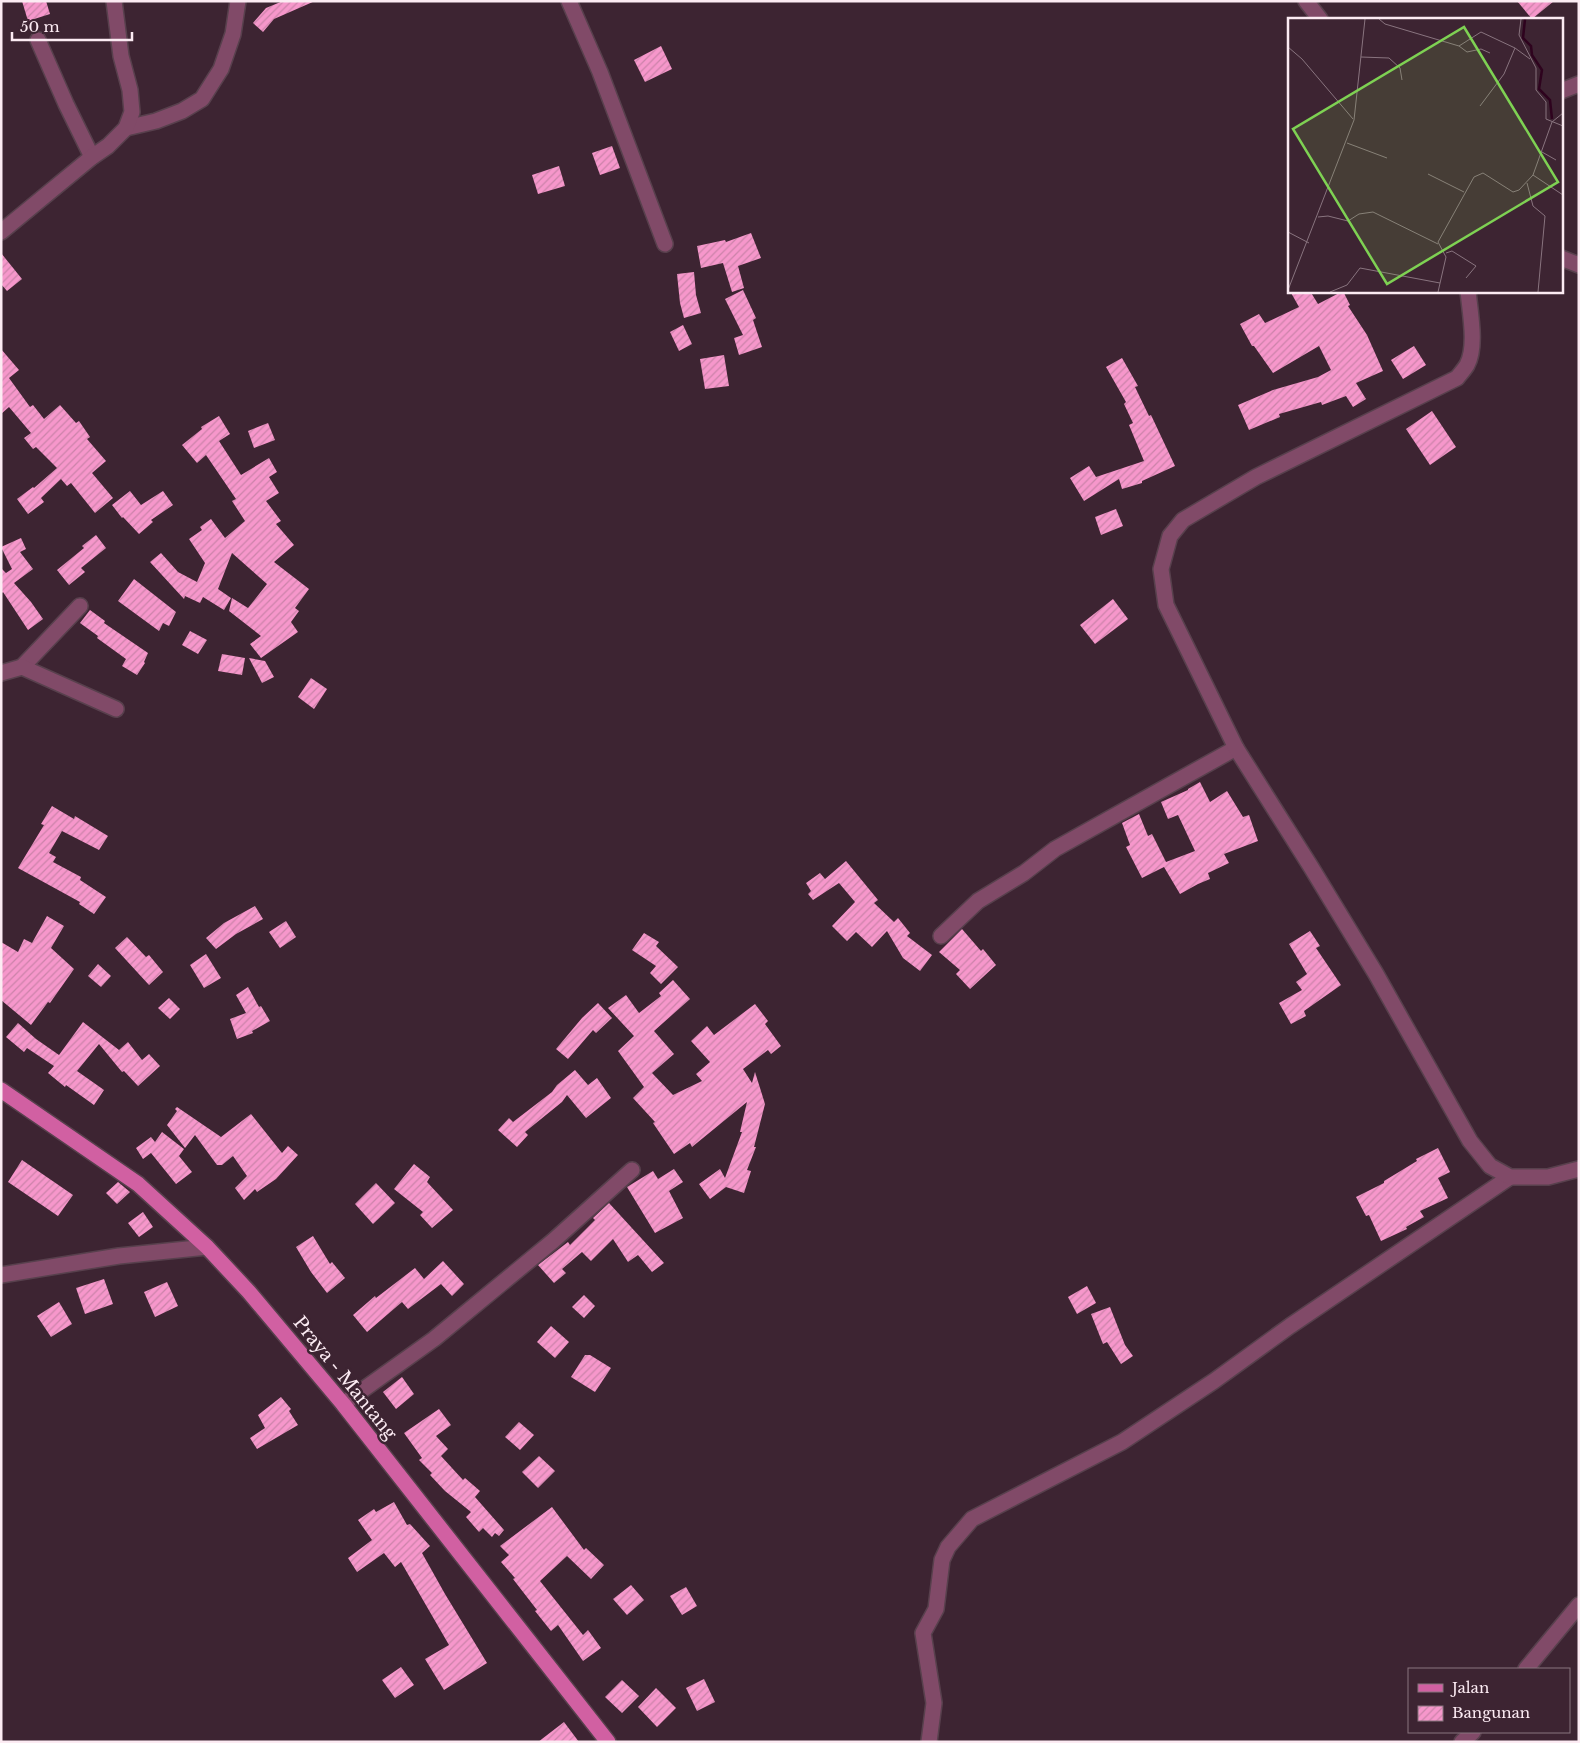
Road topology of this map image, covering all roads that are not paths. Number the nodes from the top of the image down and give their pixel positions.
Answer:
1 (114, 1) edge
2 (238, 1) edge
3 (569, 1) edge
4 (1306, 1) edge
5 (1319, 18) edge
6 (38, 40) dead end
7 (1579, 84) edge
8 (1562, 90) edge
9 (126, 128) junction
10 (92, 156) junction
11 (1, 232) edge
12 (665, 244) dead end
13 (1562, 258) edge
14 (1579, 265) edge
15 (1468, 292) edge
16 (80, 606) dead end
17 (22, 667) junction
18 (1, 673) edge
19 (116, 709) dead end
20 (1236, 748) junction
21 (940, 936) dead end
22 (1, 1090) edge
23 (1579, 1169) edge
24 (632, 1170) dead end
25 (1510, 1177) junction
26 (207, 1247) junction
27 (1, 1275) edge
28 (343, 1404) junction
29 (1579, 1605) edge
30 (1527, 1668) edge
31 (1472, 1733) edge
32 (608, 1742) edge
33 (929, 1742) edge
34 (1462, 1742) edge

1 - 9 street
2 - 9 street
3 - 12 street
4 - 5 street
6 - 10 street
7 - 8 street
9 - 10 street
10 - 11 street
13 - 14 street
15 - 20 street
16 - 17 street
17 - 18 street
17 - 19 street
20 - 21 street
20 - 25 street
22 - 26 main road, Praya - Mantang
23 - 25 street
24 - 28 street
25 - 33 street
26 - 27 street
26 - 28 main road, Praya - Mantang
28 - 32 main road, Praya - Mantang
29 - 30 street
31 - 34 street

